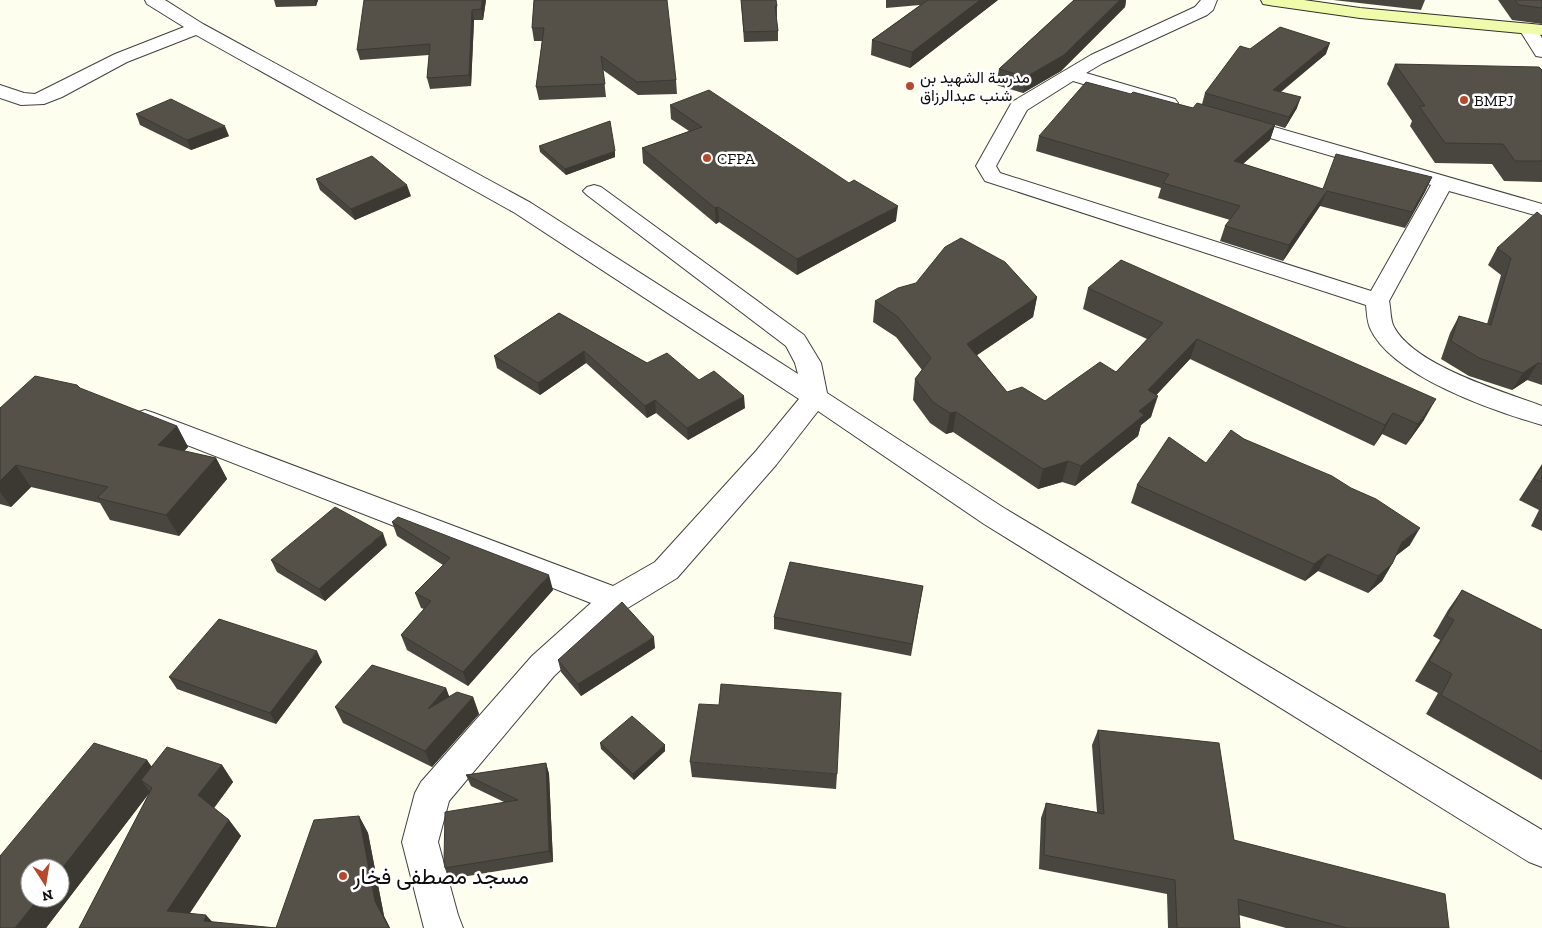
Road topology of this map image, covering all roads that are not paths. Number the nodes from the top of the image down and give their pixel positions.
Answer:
1 (153, 0) edge
2 (1209, 0) edge
3 (1269, 0) edge
4 (197, 28) junction
5 (1535, 30) edge
6 (1542, 52) edge
7 (1071, 75) junction
8 (0, 91) edge
9 (1185, 108) edge
10 (1214, 116) edge
11 (1443, 182) junction
12 (594, 191) dead end
13 (1542, 211) edge
14 (1376, 301) junction
15 (815, 397) junction
16 (120, 409) edge
17 (1542, 416) edge
18 (615, 600) junction
19 (1542, 850) edge
20 (444, 928) edge

1 - 4 street
2 - 7 street
3 - 5 main road
4 - 8 street
4 - 15 street
5 - 6 street
7 - 9 street
7 - 14 street
10 - 11 street
11 - 13 street
11 - 14 street
12 - 15 street
14 - 17 street
15 - 18 street
15 - 19 street
16 - 18 street
18 - 20 street

